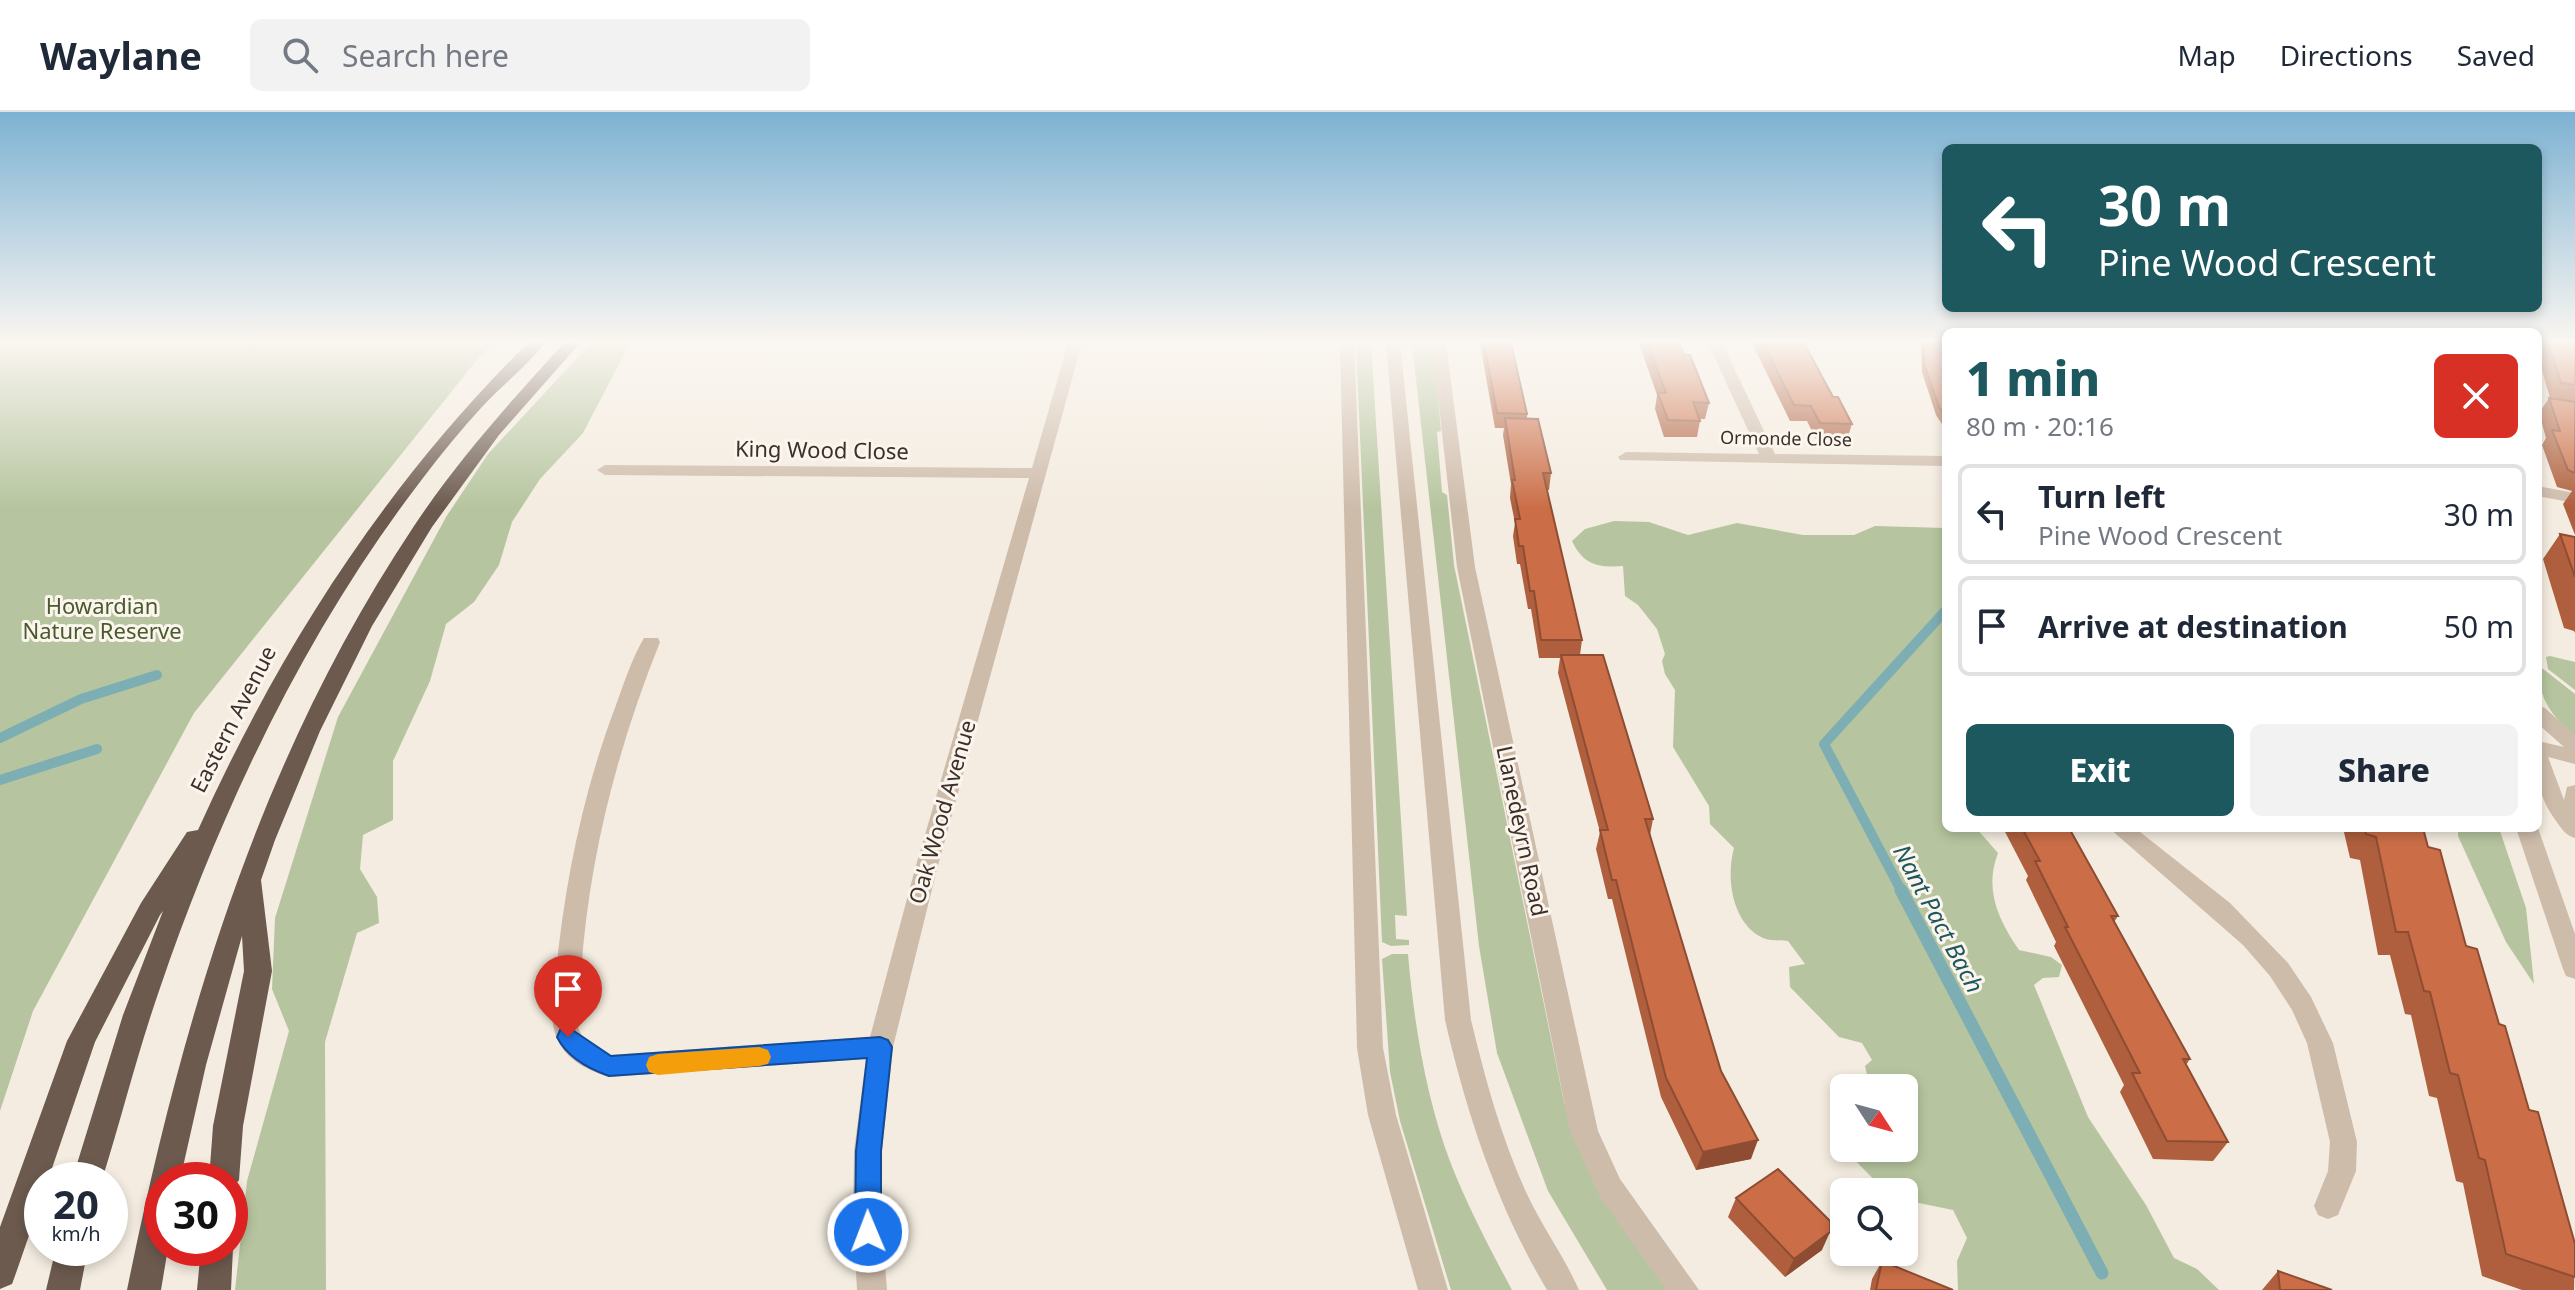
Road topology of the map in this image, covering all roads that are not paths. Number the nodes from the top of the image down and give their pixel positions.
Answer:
1 (485, 398) edge
2 (523, 398) edge
3 (1059, 398) edge
4 (1349, 398) edge
5 (1398, 398) edge
6 (1446, 398) edge
7 (1741, 398) edge
8 (1626, 457) dead end
9 (1769, 459) junction
10 (1942, 461) edge
11 (605, 470) dead end
12 (1038, 473) junction
13 (2542, 492) edge
14 (2575, 498) edge
15 (651, 642) dead end
16 (2542, 717) edge
17 (2575, 746) edge
18 (2542, 749) edge
19 (2575, 757) edge
20 (2542, 769) edge
21 (228, 789) junction
22 (2575, 792) edge
23 (2575, 830) edge
24 (2125, 832) edge
25 (2528, 832) edge
26 (251, 873) junction
27 (2575, 969) edge
28 (880, 1047) junction
29 (93, 1162) edge
30 (169, 1162) edge
31 (225, 1162) edge
32 (2328, 1206) dead end
33 (68, 1266) edge
34 (149, 1266) edge
35 (216, 1266) edge
36 (0, 1273) edge
37 (63, 1290) edge
38 (144, 1290) edge
39 (214, 1290) edge
40 (872, 1290) edge
41 (1433, 1290) edge
42 (1564, 1290) edge
43 (1684, 1290) edge

1 - 21 highway, Eastern Avenue
2 - 26 highway
3 - 12 street, Oak Wood Avenue
4 - 41 street
5 - 42 street
6 - 43 street, Llanedeyrn Road
7 - 9 street
8 - 9 street, Ormonde Close
9 - 10 street, Ormonde Close
11 - 12 street, King Wood Close
12 - 28 street, Oak Wood Avenue
13 - 14 street
15 - 28 street
16 - 17 street
18 - 19 street
20 - 23 street
21 - 29 highway, Eastern Avenue
21 - 36 highway
22 - 23 street
24 - 32 street
25 - 27 street
26 - 30 highway
26 - 31 highway
28 - 40 street, Oak Wood Avenue
33 - 37 highway
34 - 38 highway
35 - 39 highway

